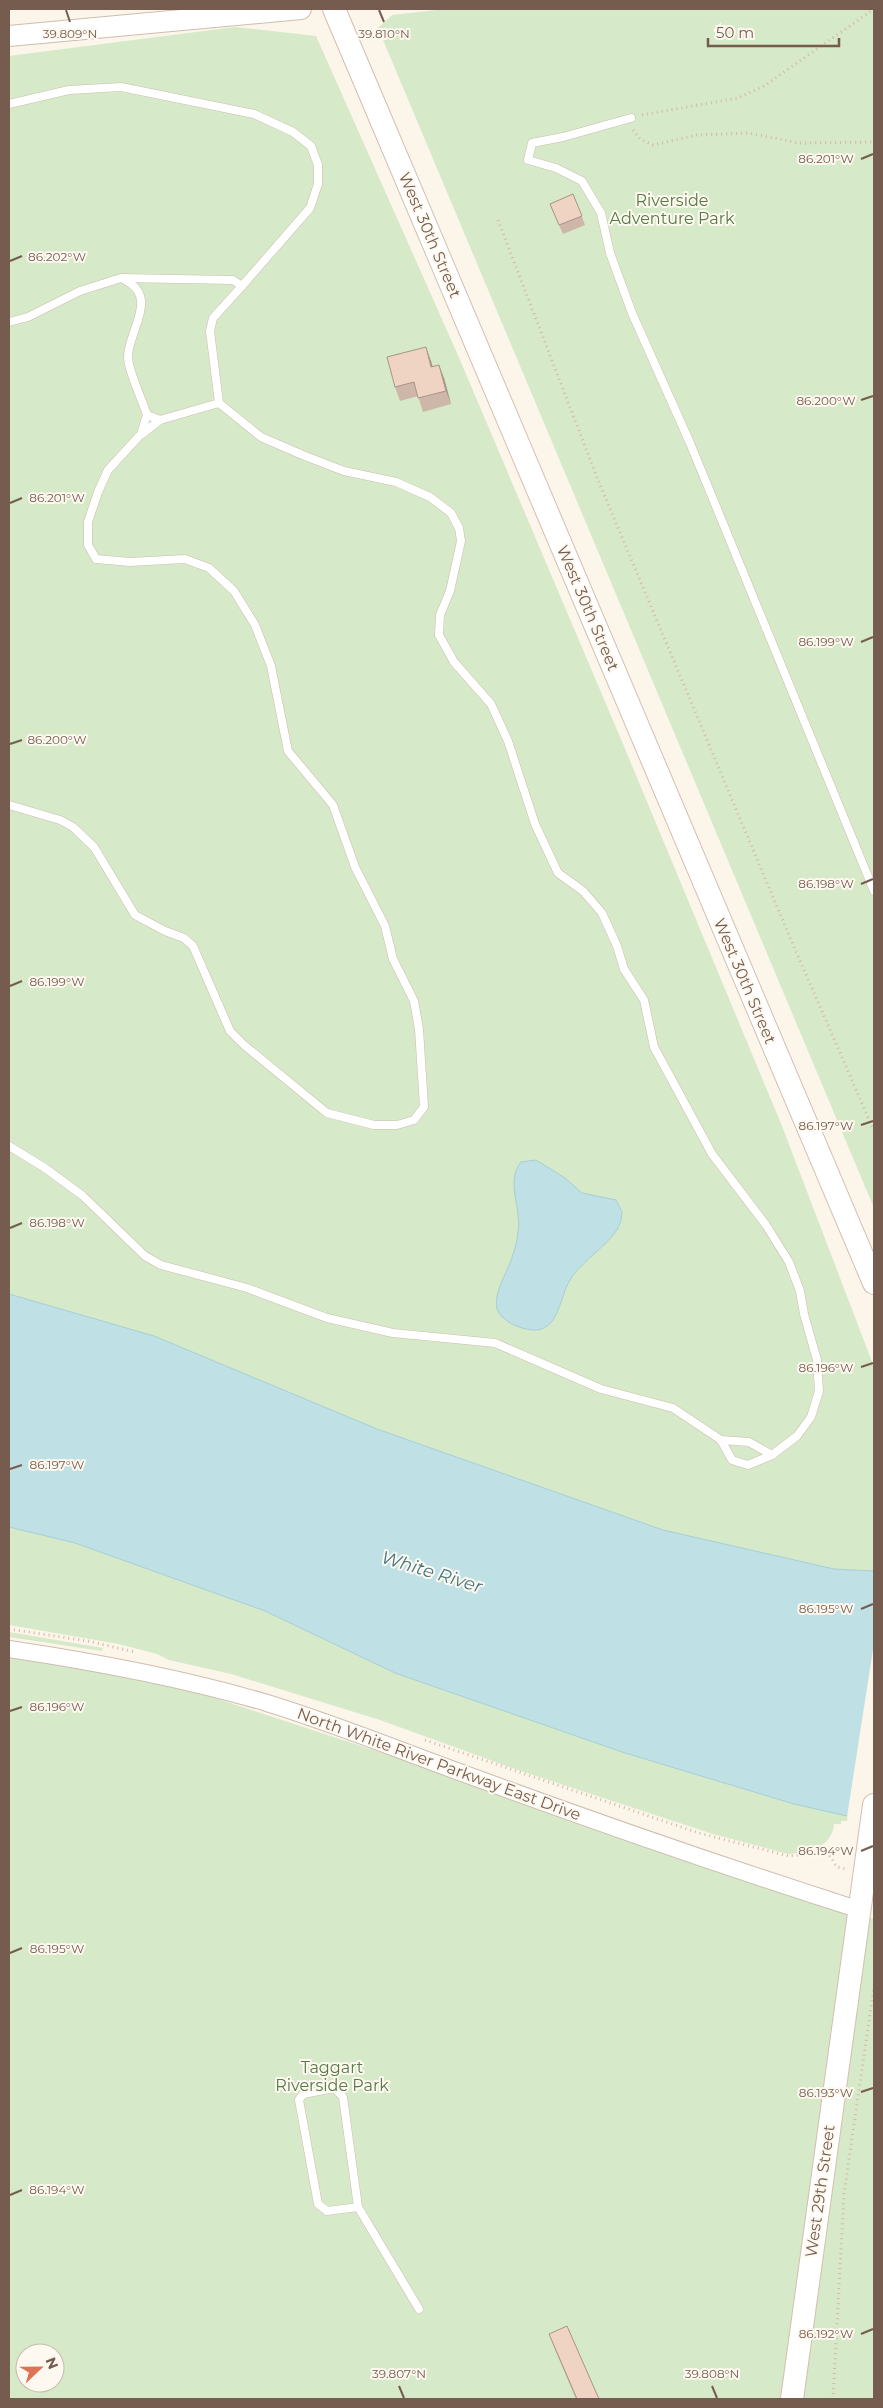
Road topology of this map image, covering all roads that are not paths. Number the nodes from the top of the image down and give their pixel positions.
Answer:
1 (301, 9) edge
2 (334, 9) edge
3 (9, 36) edge
4 (9, 104) edge
5 (631, 118) road end
6 (121, 278) junction
7 (142, 279) junction
8 (136, 285) junction
9 (242, 286) junction
10 (9, 322) edge
11 (219, 403) junction
12 (147, 415) junction
13 (160, 420) junction
14 (141, 434) junction
15 (9, 805) edge
16 (874, 891) edge
17 (9, 1146) edge
18 (874, 1283) edge
19 (721, 1440) junction
20 (772, 1455) junction
21 (9, 1649) edge
22 (874, 1805) edge
23 (867, 1914) edge
24 (358, 2207) junction
25 (419, 2309) dead end
26 (792, 2399) edge

1 - 3 street
2 - 18 main road, West 30th Street
4 - 9 lane
5 - 16 lane
6 - 7 lane
6 - 8 lane
6 - 10 lane
7 - 8 lane
7 - 9 lane
8 - 12 lane
9 - 11 lane
11 - 13 lane
11 - 20 lane
12 - 13 lane
12 - 14 lane
13 - 14 lane
14 - 15 lane
17 - 19 lane
19 - 20 lane
19 - 20 lane
21 - 23 street, North White River Parkway East Drive
22 - 23 main road, West 29th Street
23 - 26 main road, West 29th Street
24 - 24 lane
24 - 25 lane

